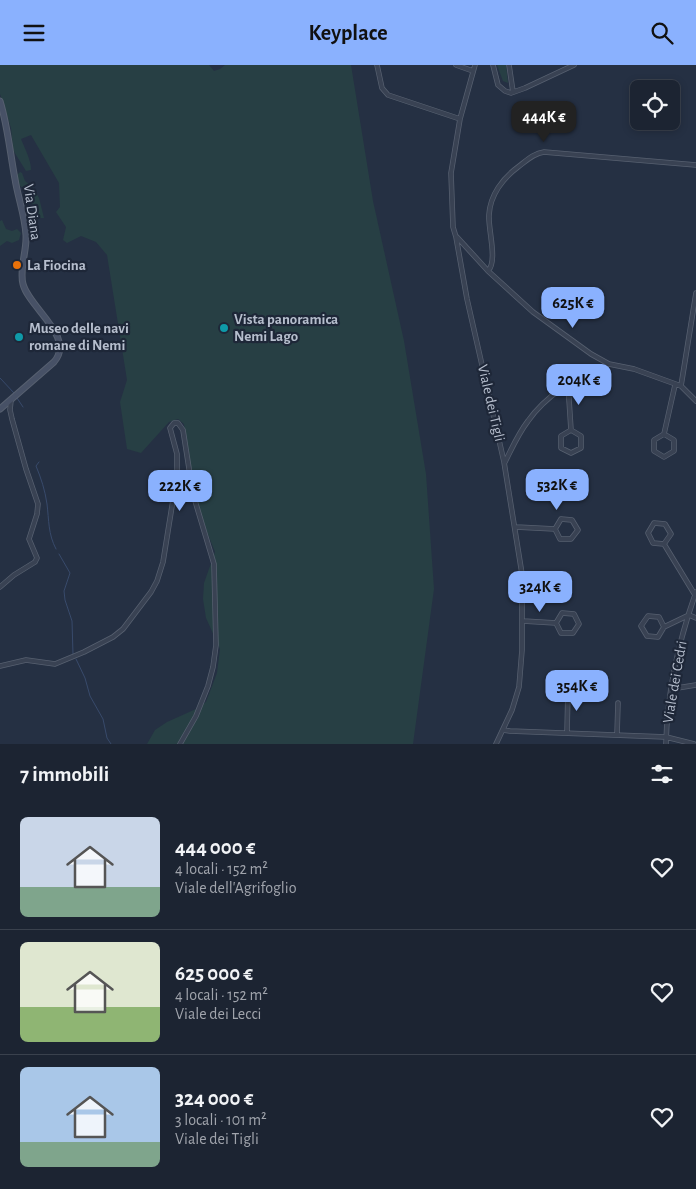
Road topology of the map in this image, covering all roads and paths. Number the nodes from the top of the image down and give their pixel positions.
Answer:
1 (377, 65) edge
2 (456, 65) edge
3 (475, 65) edge
4 (494, 65) edge
5 (509, 65) edge
6 (574, 65) edge
7 (473, 71) junction
8 (513, 92) junction
9 (0, 101) edge
10 (460, 119) junction
11 (696, 165) edge
12 (456, 237) junction
13 (488, 271) junction
14 (696, 293) edge
15 (695, 306) edge
16 (609, 364) junction
17 (568, 384) junction
18 (675, 385) junction
19 (681, 386) junction
20 (10, 399) junction
21 (696, 401) edge
22 (0, 409) edge
23 (571, 431) junction
24 (664, 434) junction
25 (504, 462) junction
26 (516, 527) junction
27 (555, 529) junction
28 (664, 543) junction
29 (0, 587) edge
30 (695, 594) edge
31 (689, 615) junction
32 (696, 618) edge
33 (522, 621) junction
34 (556, 623) junction
35 (664, 627) junction
36 (0, 666) edge
37 (696, 685) edge
38 (568, 689) dead end
39 (671, 689) junction
40 (618, 703) dead end
41 (503, 730) junction
42 (567, 733) junction
43 (617, 735) junction
44 (666, 737) junction
45 (180, 744) edge
46 (496, 744) edge
47 (666, 744) edge
48 (694, 744) edge

1 - 10 street
2 - 7 street
3 - 7 street, Viale dei Tigli
4 - 8 street
5 - 8 street
6 - 8 street
7 - 10 street, Viale dei Tigli
9 - 20 street, Via Diana
10 - 12 street, Viale dei Tigli
11 - 13 street
12 - 13 street
12 - 25 street, Viale dei Tigli
13 - 16 street
14 - 15 street
15 - 19 street
16 - 17 street
16 - 18 street
17 - 23 street
17 - 25 street
18 - 19 street
18 - 24 street
19 - 21 street
20 - 22 street
20 - 29 street
23 - 23 street
24 - 24 street
25 - 26 street, Viale dei Tigli
26 - 27 street
26 - 33 street, Viale dei Tigli
27 - 27 street
28 - 28 street
28 - 30 street
30 - 31 street, Viale dei Cedri
31 - 32 street
31 - 35 street
31 - 39 street, Viale dei Cedri
33 - 34 street
33 - 41 street, Viale dei Tigli
34 - 34 street
35 - 35 street
36 - 45 street
37 - 39 street
38 - 42 street
39 - 44 street, Viale dei Cedri
40 - 43 street
41 - 42 street
41 - 46 street, Viale dei Tigli
42 - 43 street
43 - 44 street
44 - 47 street, Viale dei Cedri
44 - 48 street

